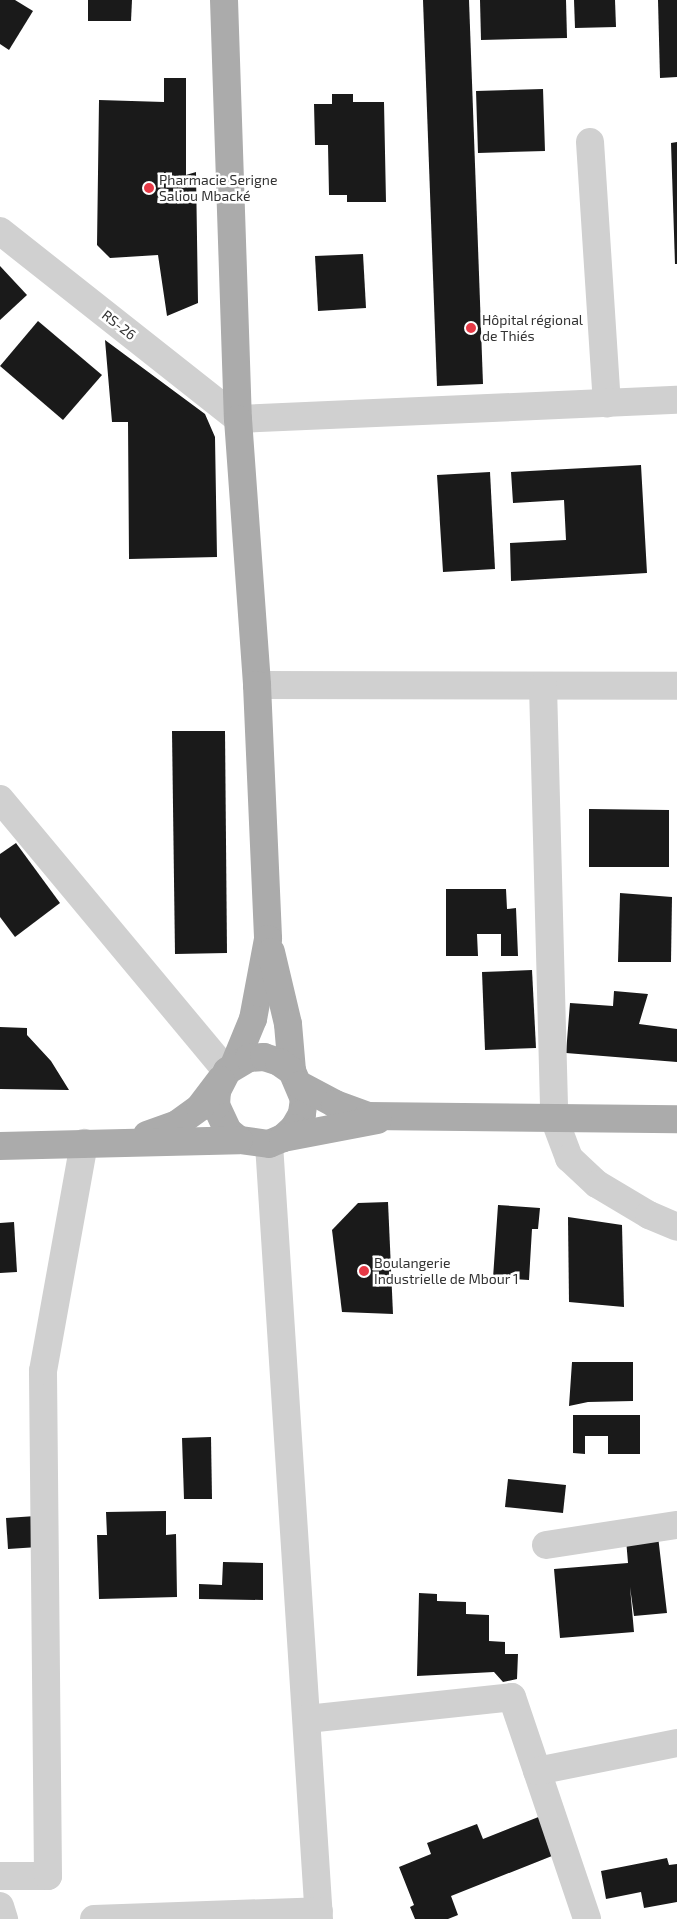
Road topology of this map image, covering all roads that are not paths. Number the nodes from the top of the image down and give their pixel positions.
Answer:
1 (224, 0) edge
2 (590, 142) dead end
3 (0, 231) edge
4 (677, 400) edge
5 (607, 403) junction
6 (238, 419) junction
7 (257, 685) junction
8 (543, 686) junction
9 (677, 686) edge
10 (0, 799) edge
11 (268, 940) junction
12 (228, 1071) junction
13 (296, 1078) junction
14 (398, 1116) junction
15 (554, 1118) junction
16 (677, 1119) edge
17 (239, 1140) junction
18 (132, 1141) junction
19 (276, 1141) junction
20 (84, 1143) junction
21 (0, 1146) edge
22 (677, 1227) edge
23 (677, 1525) edge
24 (546, 1545) dead end
25 (307, 1719) junction
26 (677, 1743) edge
27 (537, 1772) junction
28 (0, 1876) edge
29 (0, 1906) edge
30 (319, 1915) edge
31 (4, 1919) edge
32 (94, 1919) edge
33 (587, 1919) edge

1 - 6 main road
2 - 5 street
3 - 6 street, RS-26
4 - 5 street
5 - 6 street
6 - 7 main road
7 - 8 street
7 - 11 main road
8 - 9 street
8 - 15 street
10 - 12 street
11 - 12 main road
11 - 13 main road
12 - 13 main road
12 - 17 main road
12 - 18 main road
13 - 14 main road
13 - 19 main road
14 - 15 main road
14 - 19 main road
15 - 16 main road
15 - 22 street
17 - 18 main road
17 - 19 main road
18 - 20 main road
19 - 25 street
20 - 21 main road
20 - 28 street
23 - 24 street
25 - 27 street
25 - 30 street
26 - 27 street
27 - 33 street
29 - 31 street
30 - 32 street

